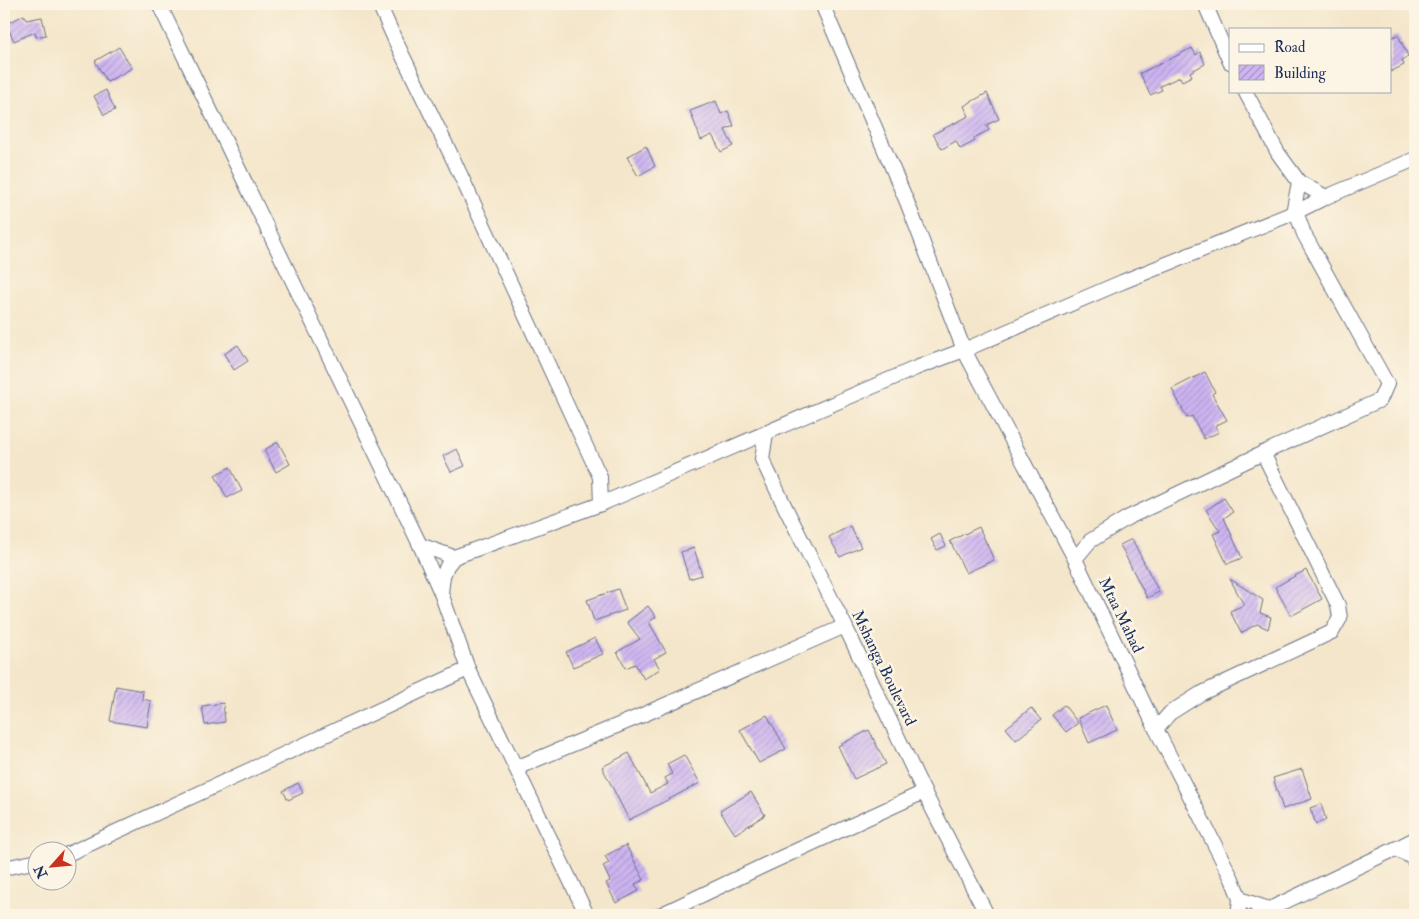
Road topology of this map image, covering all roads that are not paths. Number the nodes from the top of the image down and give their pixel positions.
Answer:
1 (159, 4) edge
2 (379, 4) edge
3 (822, 4) edge
4 (1205, 4) edge
5 (1229, 60) edge
6 (1246, 92) edge
7 (1415, 159) edge
8 (1299, 182) junction
9 (1326, 197) junction
10 (1295, 213) junction
11 (964, 350) junction
12 (766, 433) junction
13 (736, 446) junction
14 (1263, 454) junction
15 (762, 459) junction
16 (601, 504) junction
17 (420, 546) junction
18 (454, 557) junction
19 (1075, 559) junction
20 (441, 593) junction
21 (845, 626) junction
22 (468, 669) junction
23 (1156, 729) junction
24 (516, 768) junction
25 (924, 792) junction
26 (1415, 838) edge
27 (78, 849) edge
28 (1395, 850) junction
29 (1415, 862) edge
30 (28, 863) edge
31 (4, 868) edge
32 (1240, 899) junction
33 (1263, 912) edge
34 (587, 915) edge
35 (660, 915) edge
36 (987, 915) edge
37 (1238, 915) edge

1 - 17 street
2 - 16 street
3 - 11 street, Mtaa Mahad
4 - 5 street
6 - 8 street
7 - 9 street
8 - 9 street
8 - 10 street
9 - 10 street
10 - 11 street
10 - 14 street
11 - 12 street
11 - 19 street, Mtaa Mahad
12 - 13 street
12 - 15 street
13 - 15 street
13 - 16 street
14 - 19 street
14 - 23 street
15 - 21 street, Mshanga Boulevard
16 - 18 street
17 - 18 street
17 - 20 street
18 - 20 street
19 - 23 street, Mtaa Mahad
20 - 22 street
21 - 24 street
21 - 25 street, Mshanga Boulevard
22 - 24 street
22 - 27 street
23 - 32 street, Mtaa Mahad
24 - 34 street
25 - 35 street
25 - 36 street, Mshanga Boulevard
26 - 28 street
28 - 29 street
28 - 33 street
30 - 31 street
32 - 33 street
32 - 37 street, Mtaa Mahad

